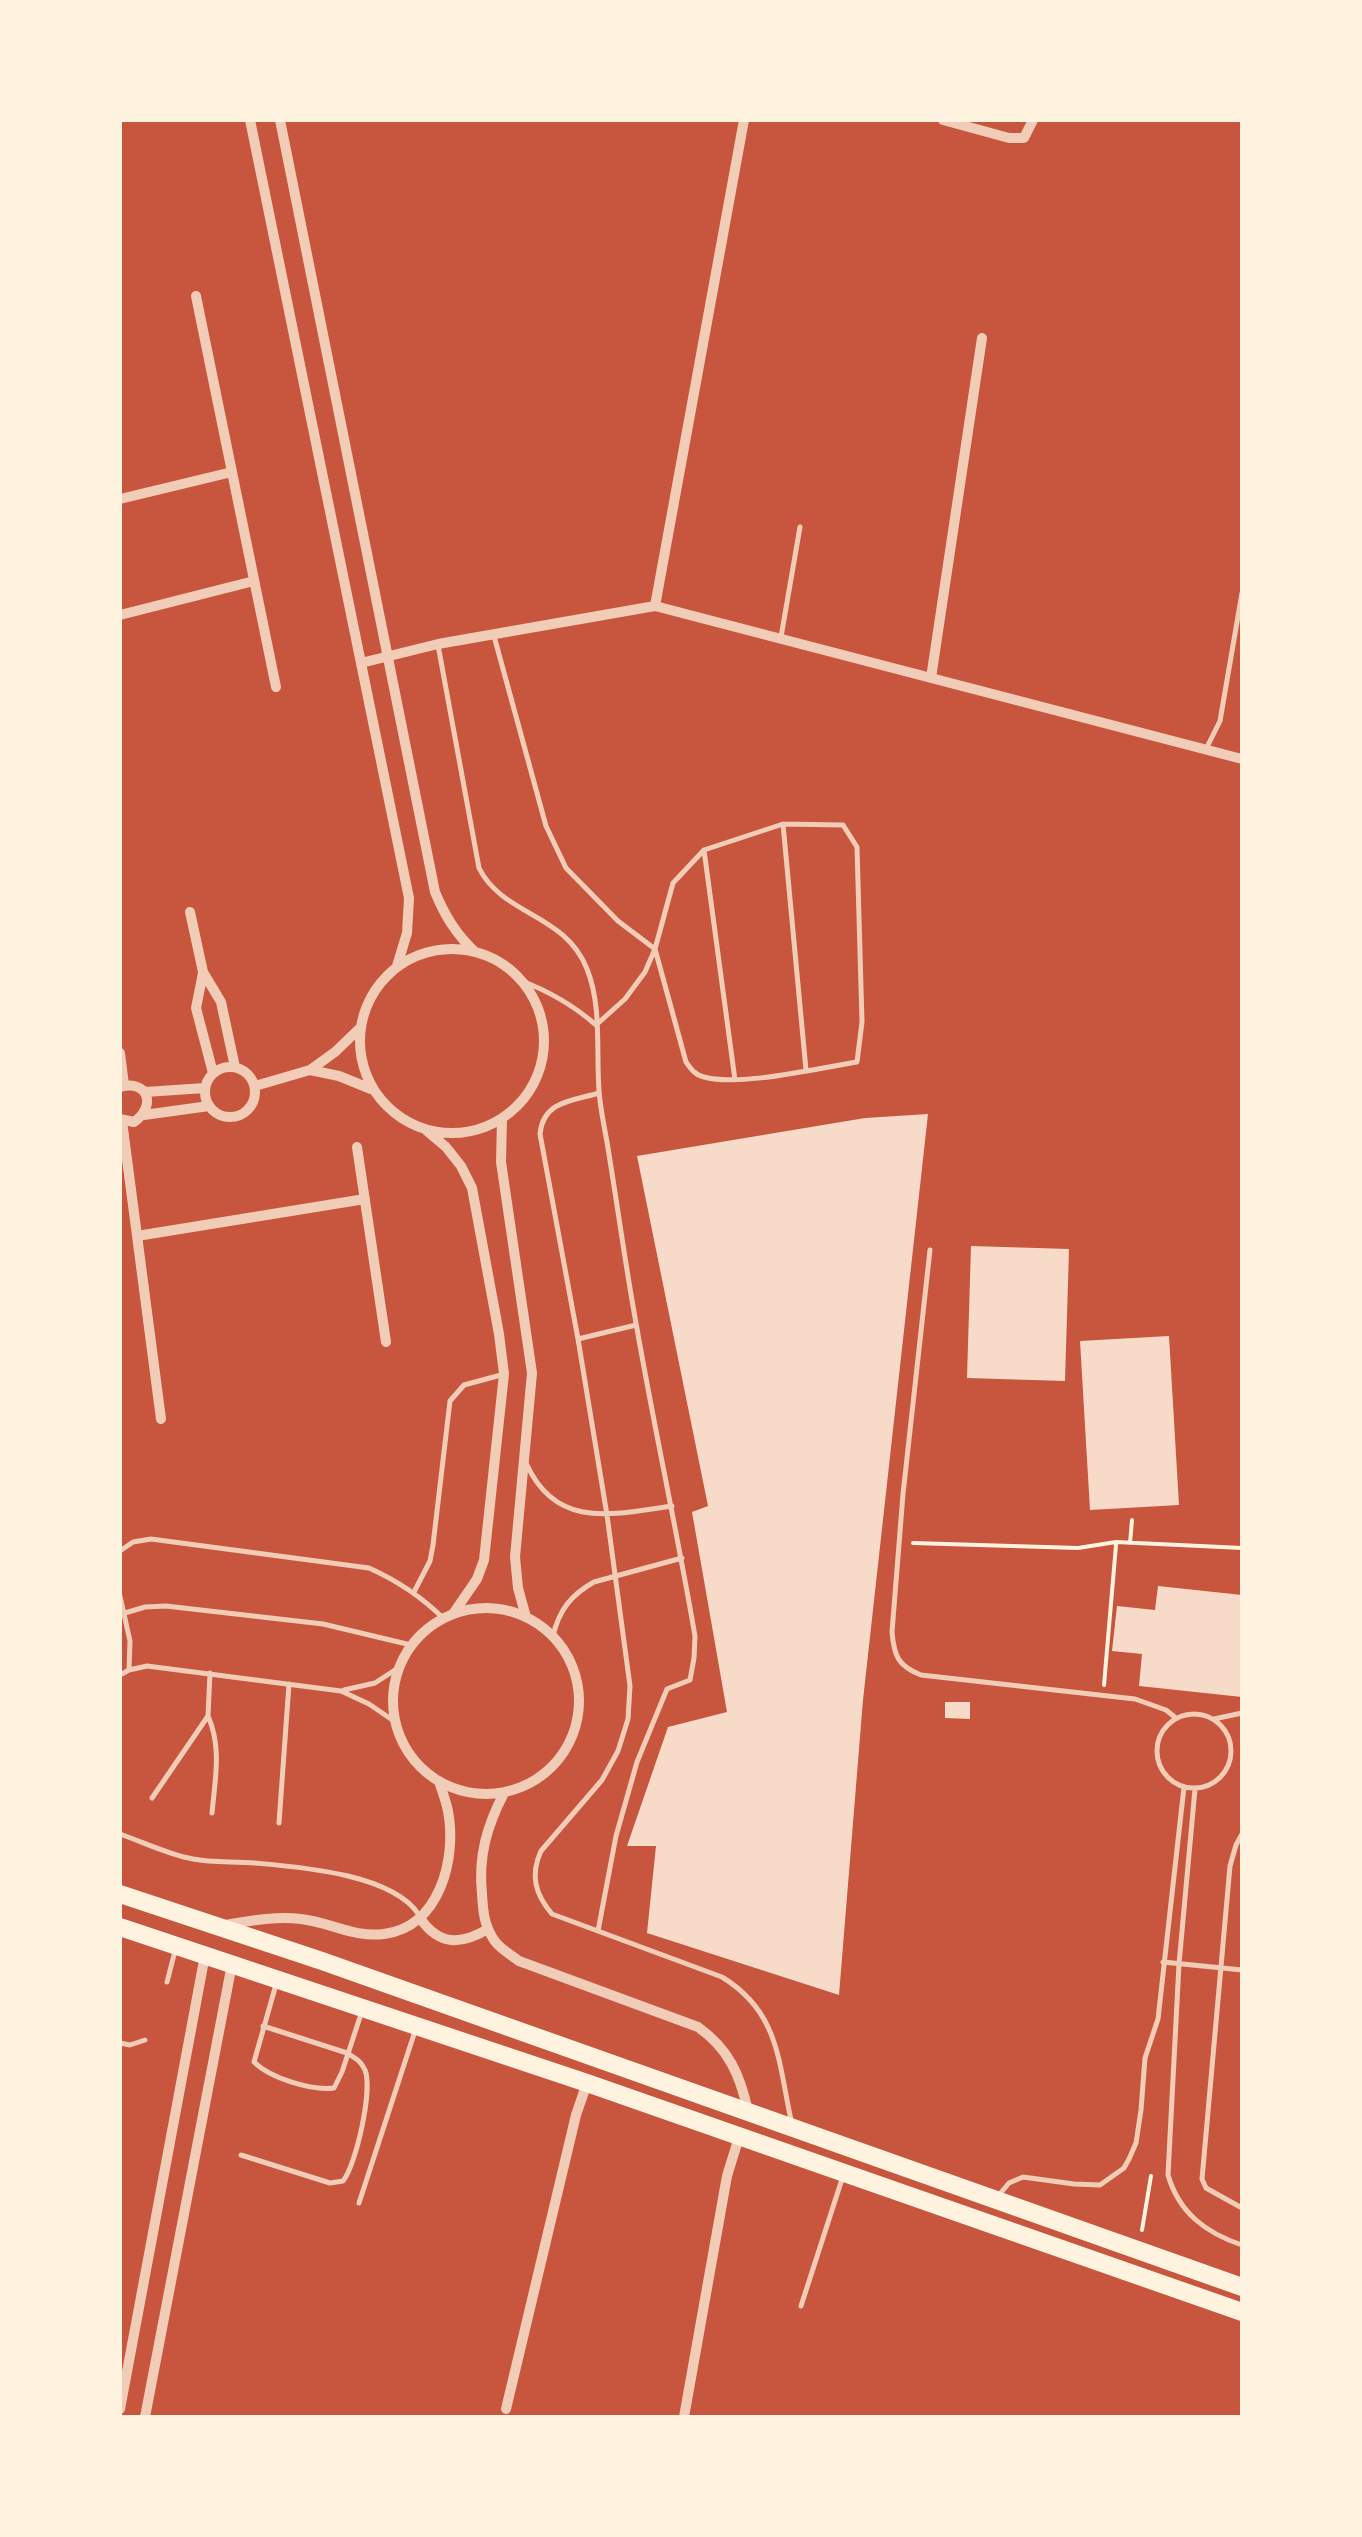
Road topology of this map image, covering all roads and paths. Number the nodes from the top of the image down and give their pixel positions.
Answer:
1 (250, 120) edge
2 (280, 120) edge
3 (744, 120) edge
4 (943, 120) edge
5 (1033, 120) edge
6 (196, 296) dead end
7 (982, 338) dead end
8 (232, 472) junction
9 (120, 499) edge
10 (800, 526) dead end
11 (254, 581) junction
12 (1242, 593) edge
13 (655, 606) junction
14 (120, 615) edge
15 (494, 635) junction
16 (780, 639) junction
17 (438, 644) junction
18 (388, 657) junction
19 (362, 663) junction
20 (931, 678) junction
21 (276, 687) dead end
22 (1206, 750) junction
23 (1242, 759) edge
24 (784, 824) junction
25 (704, 850) junction
26 (190, 912) dead end
27 (656, 949) junction
28 (475, 952) junction
29 (397, 966) junction
30 (203, 972) junction
31 (519, 980) junction
32 (596, 1026) junction
33 (360, 1028) junction
34 (120, 1053) edge
35 (234, 1066) junction
36 (310, 1070) junction
37 (806, 1070) junction
38 (213, 1073) junction
39 (735, 1080) junction
40 (122, 1086) edge
41 (255, 1086) junction
42 (205, 1088) junction
43 (371, 1089) junction
44 (145, 1092) junction
45 (599, 1093) junction
46 (209, 1106) junction
47 (144, 1115) junction
48 (502, 1119) junction
49 (121, 1120) edge
50 (426, 1130) junction
51 (357, 1147) dead end
52 (365, 1199) junction
53 (138, 1236) junction
54 (930, 1250) dead end
55 (636, 1325) junction
56 (578, 1339) junction
57 (386, 1342) dead end
58 (504, 1374) junction
59 (161, 1418) dead end
60 (525, 1461) junction
61 (672, 1506) junction
62 (607, 1515) junction
63 (1132, 1520) dead end
64 (898, 1541) junction
65 (1116, 1542) junction
66 (1130, 1543) junction
67 (1242, 1548) edge
68 (120, 1551) edge
69 (682, 1558) junction
70 (615, 1577) junction
71 (414, 1592) junction
72 (120, 1596) edge
73 (126, 1613) junction
74 (448, 1616) junction
75 (526, 1617) junction
76 (553, 1636) junction
77 (411, 1645) junction
78 (398, 1668) junction
79 (130, 1670) junction
80 (210, 1673) junction
81 (120, 1675) edge
82 (290, 1684) junction
83 (341, 1691) junction
84 (1103, 1694) junction
85 (1242, 1713) edge
86 (208, 1716) junction
87 (1176, 1718) junction
88 (1214, 1719) junction
89 (394, 1721) junction
90 (438, 1781) junction
91 (1184, 1787) junction
92 (1195, 1789) junction
93 (504, 1792) junction
94 (152, 1798) dead end
95 (212, 1813) dead end
96 (279, 1822) dead end
97 (120, 1834) edge
98 (1242, 1834) edge
99 (120, 1894) edge
100 (420, 1918) junction
101 (215, 1926) junction
102 (121, 1929) edge
103 (488, 1929) junction
104 (598, 1931) junction
105 (176, 1945) junction
106 (205, 1955) junction
107 (1163, 1962) junction
108 (232, 1964) junction
109 (1178, 1964) junction
110 (1222, 1968) junction
111 (1242, 1970) edge
112 (278, 1978) junction
113 (167, 1982) dead end
114 (364, 2008) junction
115 (263, 2026) junction
116 (417, 2026) junction
117 (146, 2040) dead end
118 (120, 2043) edge
119 (347, 2053) junction
120 (587, 2083) junction
121 (748, 2112) junction
122 (792, 2128) junction
123 (739, 2138) junction
124 (241, 2156) dead end
125 (1124, 2168) junction
126 (844, 2173) junction
127 (1168, 2175) junction
128 (1151, 2176) junction
129 (995, 2200) junction
130 (358, 2203) dead end
131 (1242, 2208) edge
132 (1242, 2244) edge
133 (1138, 2251) junction
134 (1242, 2287) edge
135 (801, 2306) dead end
136 (1242, 2312) edge
137 (120, 2409) edge
138 (506, 2409) dead end
139 (145, 2417) edge
140 (684, 2417) edge

1 - 19 street
2 - 18 street
3 - 13 street
4 - 5 street
6 - 8 street
7 - 20 street
8 - 9 street
8 - 11 street
10 - 16 lane
11 - 14 street
11 - 21 street
12 - 22 lane
13 - 15 street
13 - 16 street
15 - 17 street
15 - 27 lane
16 - 20 street
17 - 18 street
17 - 32 lane
18 - 19 street
18 - 28 street
19 - 29 street
20 - 22 street
22 - 23 street
24 - 25 lane
24 - 37 lane
24 - 37 lane
25 - 27 lane
25 - 39 lane
26 - 30 street
27 - 32 lane
27 - 39 lane
28 - 29 street
28 - 31 street
29 - 33 street
30 - 35 street
30 - 38 street
31 - 32 lane
31 - 48 street
32 - 45 lane
33 - 36 street
33 - 43 street
34 - 40 street
35 - 38 street
35 - 41 street
36 - 41 street
36 - 43 street
37 - 39 lane
38 - 42 street
40 - 44 street
41 - 46 street
42 - 44 street
42 - 46 street
43 - 50 street
44 - 47 street
45 - 55 lane
45 - 56 lane
46 - 47 street
47 - 49 street
48 - 50 street
48 - 60 street
49 - 53 street
50 - 58 street
51 - 52 street
52 - 53 street
52 - 57 street
53 - 59 street
54 - 64 lane
55 - 56 lane
55 - 61 lane
56 - 62 lane
58 - 71 lane
58 - 74 street
60 - 62 lane
60 - 75 street
61 - 62 lane
61 - 69 lane
62 - 70 lane
63 - 66 path
64 - 65 path
64 - 84 lane
65 - 66 path
65 - 84 path
66 - 67 path
68 - 71 lane
69 - 70 lane
69 - 104 lane
70 - 76 lane
70 - 104 lane
71 - 74 lane
72 - 73 lane
73 - 77 lane
73 - 79 lane
74 - 75 street
74 - 77 street
75 - 76 street
76 - 93 street
77 - 78 street
78 - 83 lane
78 - 89 street
79 - 80 lane
79 - 81 lane
80 - 82 lane
80 - 86 lane
82 - 83 lane
82 - 96 lane
83 - 89 lane
84 - 87 lane
85 - 88 lane
86 - 94 lane
86 - 95 lane
87 - 88 lane
87 - 91 lane
88 - 92 lane
89 - 90 street
90 - 93 street
90 - 100 street
91 - 92 lane
91 - 107 lane
92 - 109 lane
93 - 103 street
97 - 100 lane
98 - 110 lane
99 - 101 highway
100 - 101 street
100 - 103 street
101 - 121 highway
102 - 105 highway
103 - 121 street
104 - 122 lane
105 - 106 highway
105 - 113 lane
106 - 108 highway
106 - 137 street
107 - 109 lane
107 - 125 lane
108 - 112 highway
108 - 139 street
109 - 110 lane
109 - 127 lane
110 - 111 lane
110 - 131 lane
112 - 114 highway
112 - 115 lane
114 - 116 highway
114 - 119 lane
115 - 119 lane
115 - 119 lane
116 - 120 highway
116 - 130 lane
117 - 118 lane
119 - 124 lane
120 - 123 highway
120 - 138 street
121 - 122 highway
122 - 129 highway
123 - 126 highway
123 - 140 street
125 - 128 path
125 - 129 lane
126 - 135 lane
126 - 136 highway
127 - 128 path
127 - 132 lane
128 - 133 path
129 - 133 highway
133 - 134 highway

